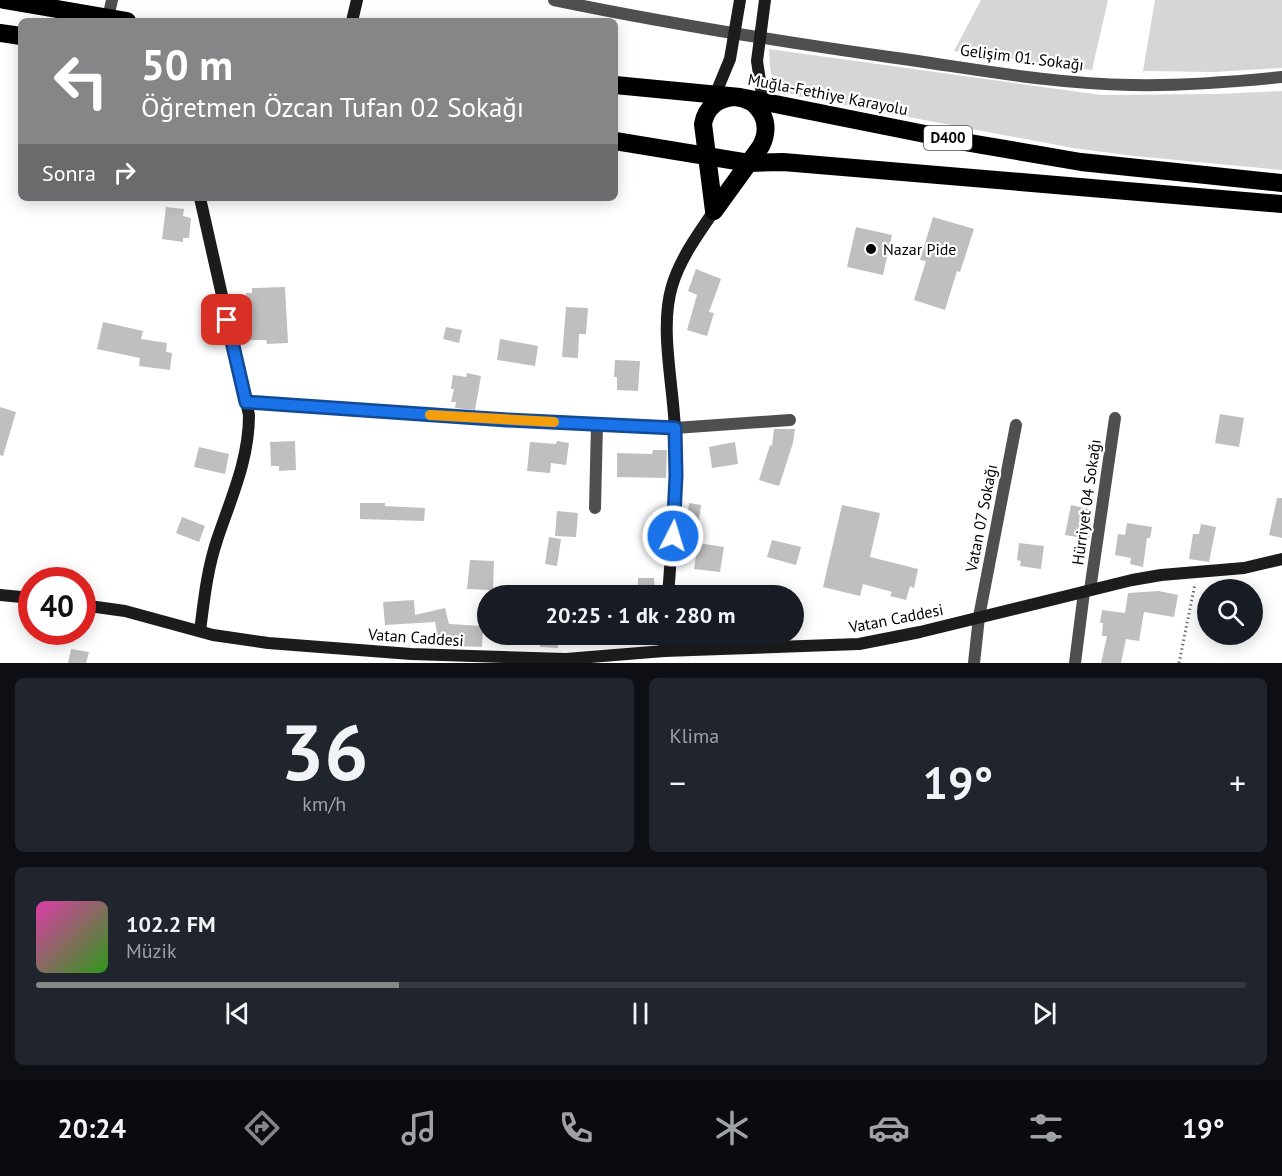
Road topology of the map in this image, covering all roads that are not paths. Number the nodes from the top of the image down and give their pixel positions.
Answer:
1 (4, 0) edge
2 (357, 0) edge
3 (554, 0) edge
4 (740, 0) edge
5 (765, 0) edge
6 (110, 9) edge
7 (123, 18) edge
8 (353, 18) edge
9 (0, 33) edge
10 (735, 34) junction
11 (18, 36) edge
12 (759, 38) junction
13 (1282, 77) edge
14 (618, 86) edge
15 (712, 102) junction
16 (764, 111) junction
17 (618, 141) edge
18 (705, 148) junction
19 (753, 157) junction
20 (1282, 183) edge
21 (201, 201) edge
22 (1282, 204) edge
23 (714, 211) junction
24 (246, 402) junction
25 (1115, 418) dead end
26 (790, 420) dead end
27 (597, 424) junction
28 (1016, 425) dead end
29 (675, 428) junction
30 (595, 508) dead end
31 (1282, 559) edge
32 (669, 585) edge
33 (1087, 591) junction
34 (0, 595) edge
35 (18, 597) edge
36 (96, 607) edge
37 (979, 617) junction
38 (200, 631) junction
39 (664, 645) edge
40 (664, 651) junction
41 (411, 658) edge
42 (974, 663) edge
43 (1076, 663) edge

1 - 6 highway
2 - 8 street
3 - 10 street, Gelişim 01. Sokağı
4 - 10 street
5 - 12 street
6 - 7 highway
9 - 11 highway
10 - 12 street, Gelişim 01. Sokağı
10 - 15 street
12 - 13 street, Gelişim 01. Sokağı
12 - 16 street
14 - 15 highway, Muğla-Fethiye Karayolu / D400
15 - 16 highway, Muğla-Fethiye Karayolu / D400
15 - 18 highway
16 - 19 highway
16 - 20 highway, Muğla-Fethiye Karayolu / D400
17 - 18 highway, D400
18 - 19 highway, D400
18 - 23 highway
19 - 22 highway, D400
19 - 23 highway
21 - 24 street
23 - 29 street
24 - 27 street
24 - 38 street
25 - 33 street, Hürriyet 04 Sokağı
26 - 29 street
27 - 29 street
27 - 30 street
28 - 37 street, Vatan 07 Sokağı
29 - 32 street
31 - 33 street, Vatan Caddesi
33 - 37 street, Vatan Caddesi
33 - 43 street, Hürriyet 04 Sokağı
34 - 35 street
36 - 38 street, Vatan Caddesi
37 - 40 street, Vatan Caddesi
37 - 42 street, Vatan 07 Sokağı
38 - 41 street, Vatan Caddesi
39 - 40 street
40 - 41 street, Vatan Caddesi

